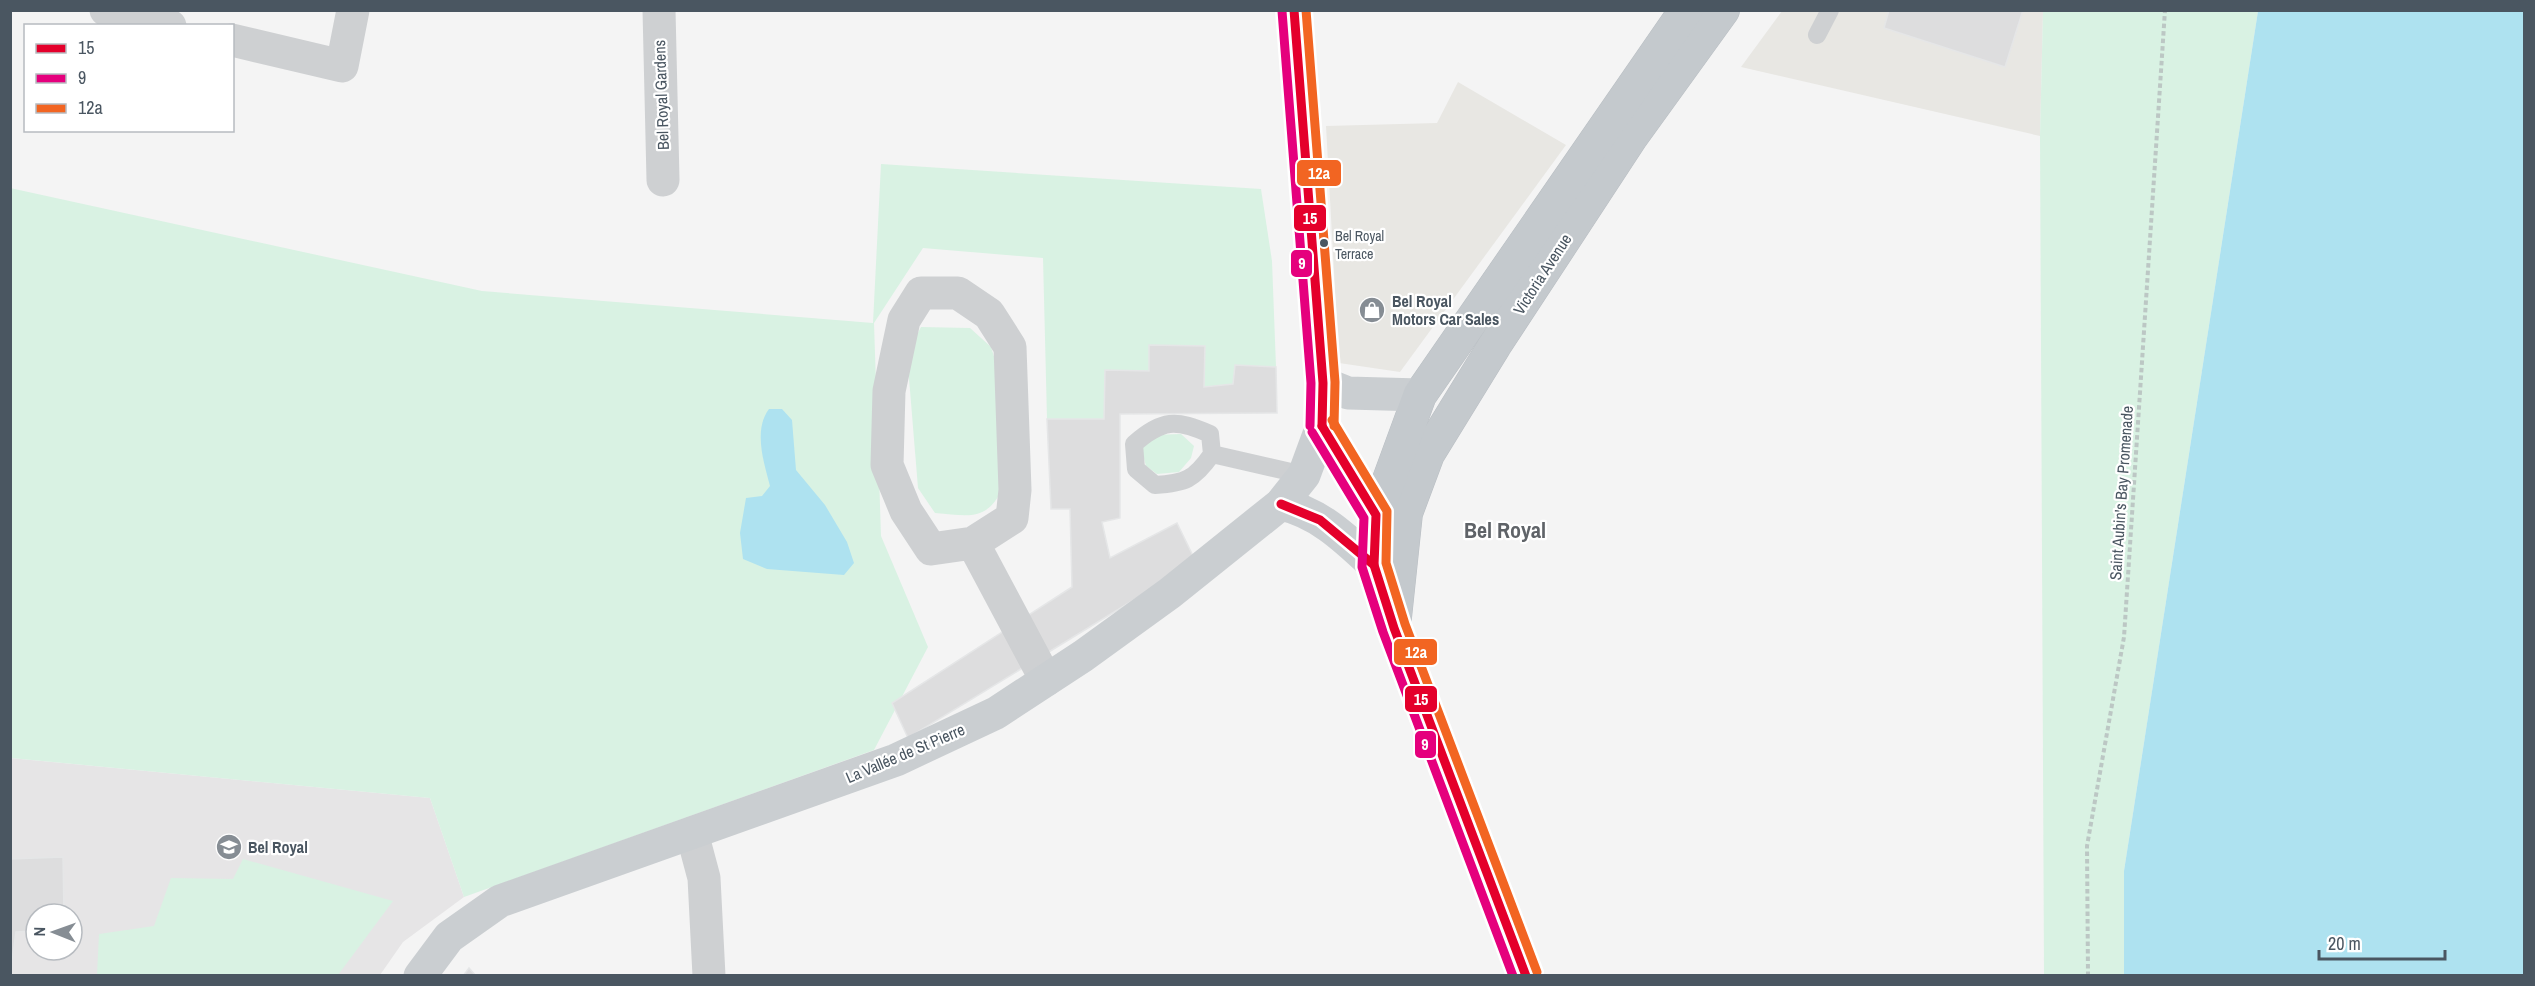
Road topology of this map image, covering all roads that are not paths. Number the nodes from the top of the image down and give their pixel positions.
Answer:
1 (106, 10) edge
2 (353, 10) edge
3 (658, 10) edge
4 (1293, 10) edge
5 (1686, 10) edge
6 (1723, 10) edge
7 (1830, 10) edge
8 (162, 24) edge
9 (1817, 35) dead end
10 (234, 40) edge
11 (663, 180) dead end
12 (1323, 383) junction
13 (1420, 395) junction
14 (1322, 426) junction
15 (1212, 454) dead end
16 (1304, 475) junction
17 (1281, 504) junction
18 (1376, 515) junction
19 (973, 543) junction
20 (1374, 565) junction
21 (1394, 628) junction
22 (1046, 680) junction
23 (692, 833) junction
24 (420, 975) edge
25 (710, 975) edge
26 (1526, 975) edge

1 - 8 street
2 - 10 street
3 - 11 street, Bel Royal Gardens
4 - 12 main road, La Vallée de St Pierre
5 - 13 highway, Victoria Avenue
6 - 21 highway, Victoria Avenue
7 - 9 lane
12 - 13 main road
12 - 14 main road, La Vallée de St Pierre
13 - 18 highway, Victoria Avenue
14 - 16 main road, La Vallée de St Pierre
14 - 18 lane
15 - 16 lane
16 - 17 main road, La Vallée de St Pierre
17 - 20 main road
17 - 22 main road, La Vallée de St Pierre
18 - 20 highway, Victoria Avenue
19 - 19 street
19 - 22 street
20 - 21 highway, Victoria Avenue
21 - 26 highway, Victoria Avenue
22 - 23 main road, La Vallée de St Pierre
23 - 24 main road, La Vallée de St Pierre
23 - 25 street

